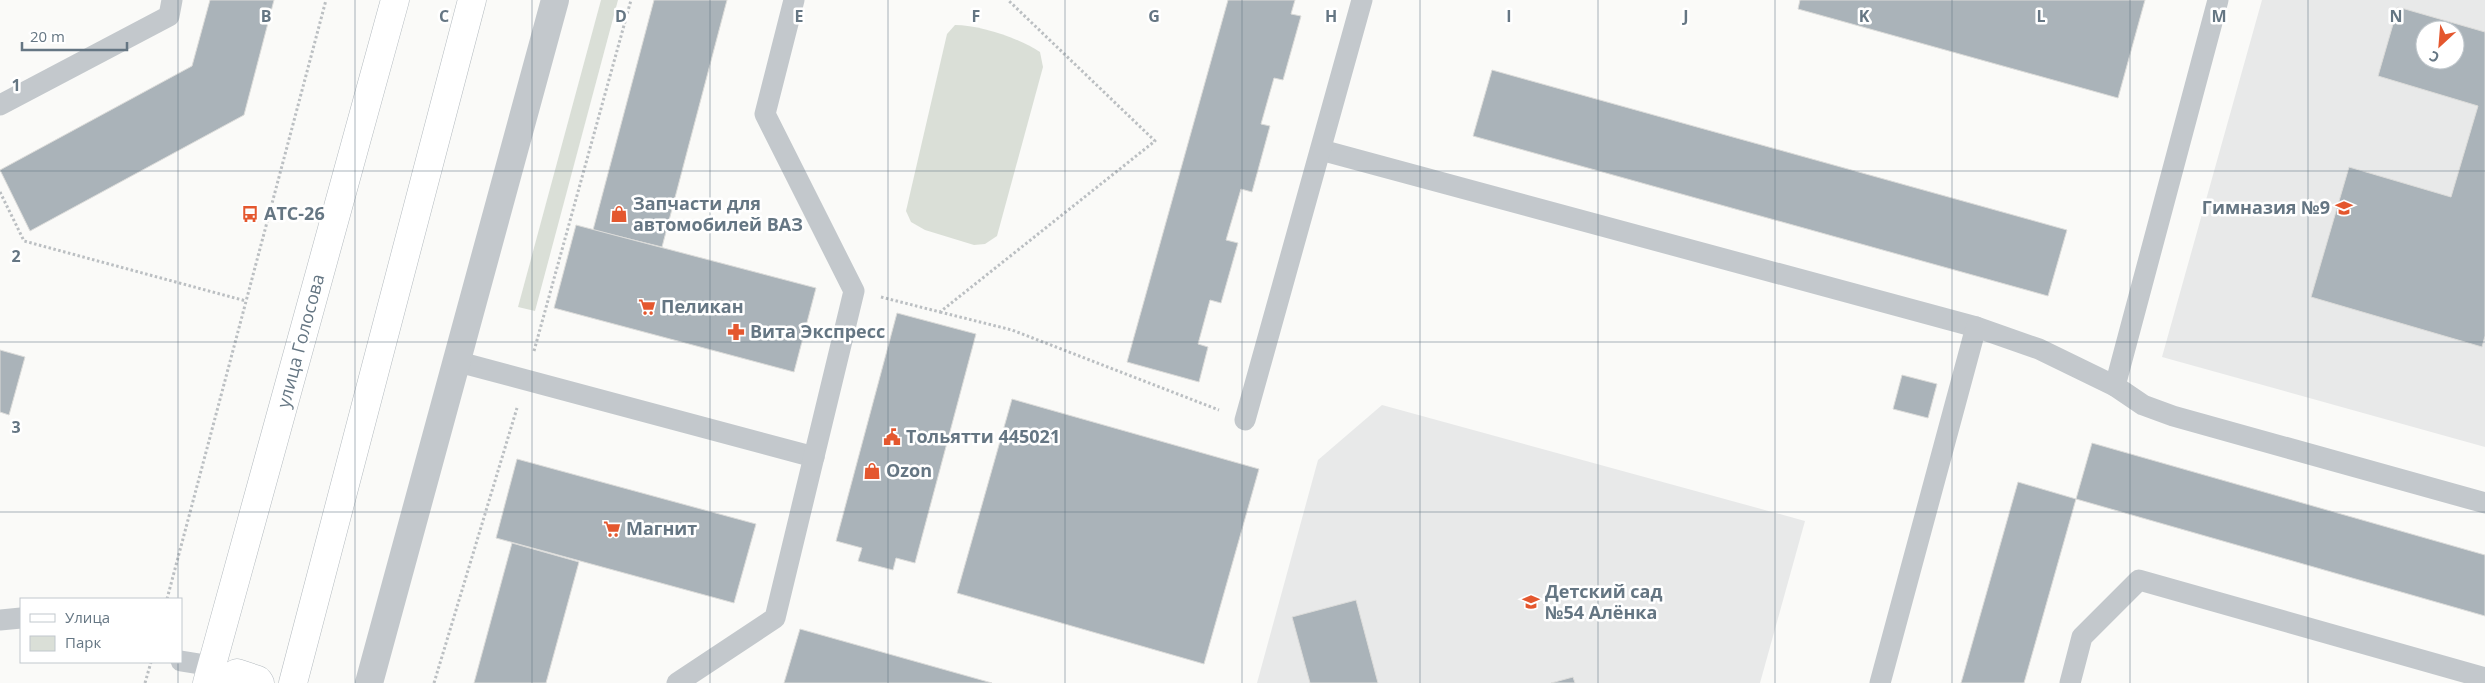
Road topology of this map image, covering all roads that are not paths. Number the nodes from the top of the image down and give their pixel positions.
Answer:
1 (172, 0) edge
2 (395, 0) edge
3 (472, 0) edge
4 (555, 0) edge
5 (794, 0) edge
6 (1362, 0) edge
7 (2218, 0) edge
8 (0, 105) edge
9 (1321, 150) junction
10 (1976, 327) junction
11 (455, 361) junction
12 (2115, 386) junction
13 (1246, 420) road end
14 (814, 457) junction
15 (2485, 502) edge
16 (20, 618) edge
17 (0, 620) edge
18 (182, 661) edge
19 (213, 677) edge
20 (2485, 678) edge
21 (260, 683) edge
22 (293, 683) edge
23 (369, 683) edge
24 (677, 683) edge
25 (1880, 683) edge
26 (2070, 683) edge

1 - 8 lane
2 - 19 main road, улица Голосова
3 - 22 main road
4 - 11 street
5 - 14 lane
6 - 9 lane
7 - 12 lane
9 - 10 lane
9 - 13 lane
10 - 12 lane
10 - 25 lane
11 - 14 lane
11 - 23 street
12 - 15 lane
14 - 24 lane
16 - 17 lane
18 - 19 lane
19 - 21 main road
20 - 26 lane

